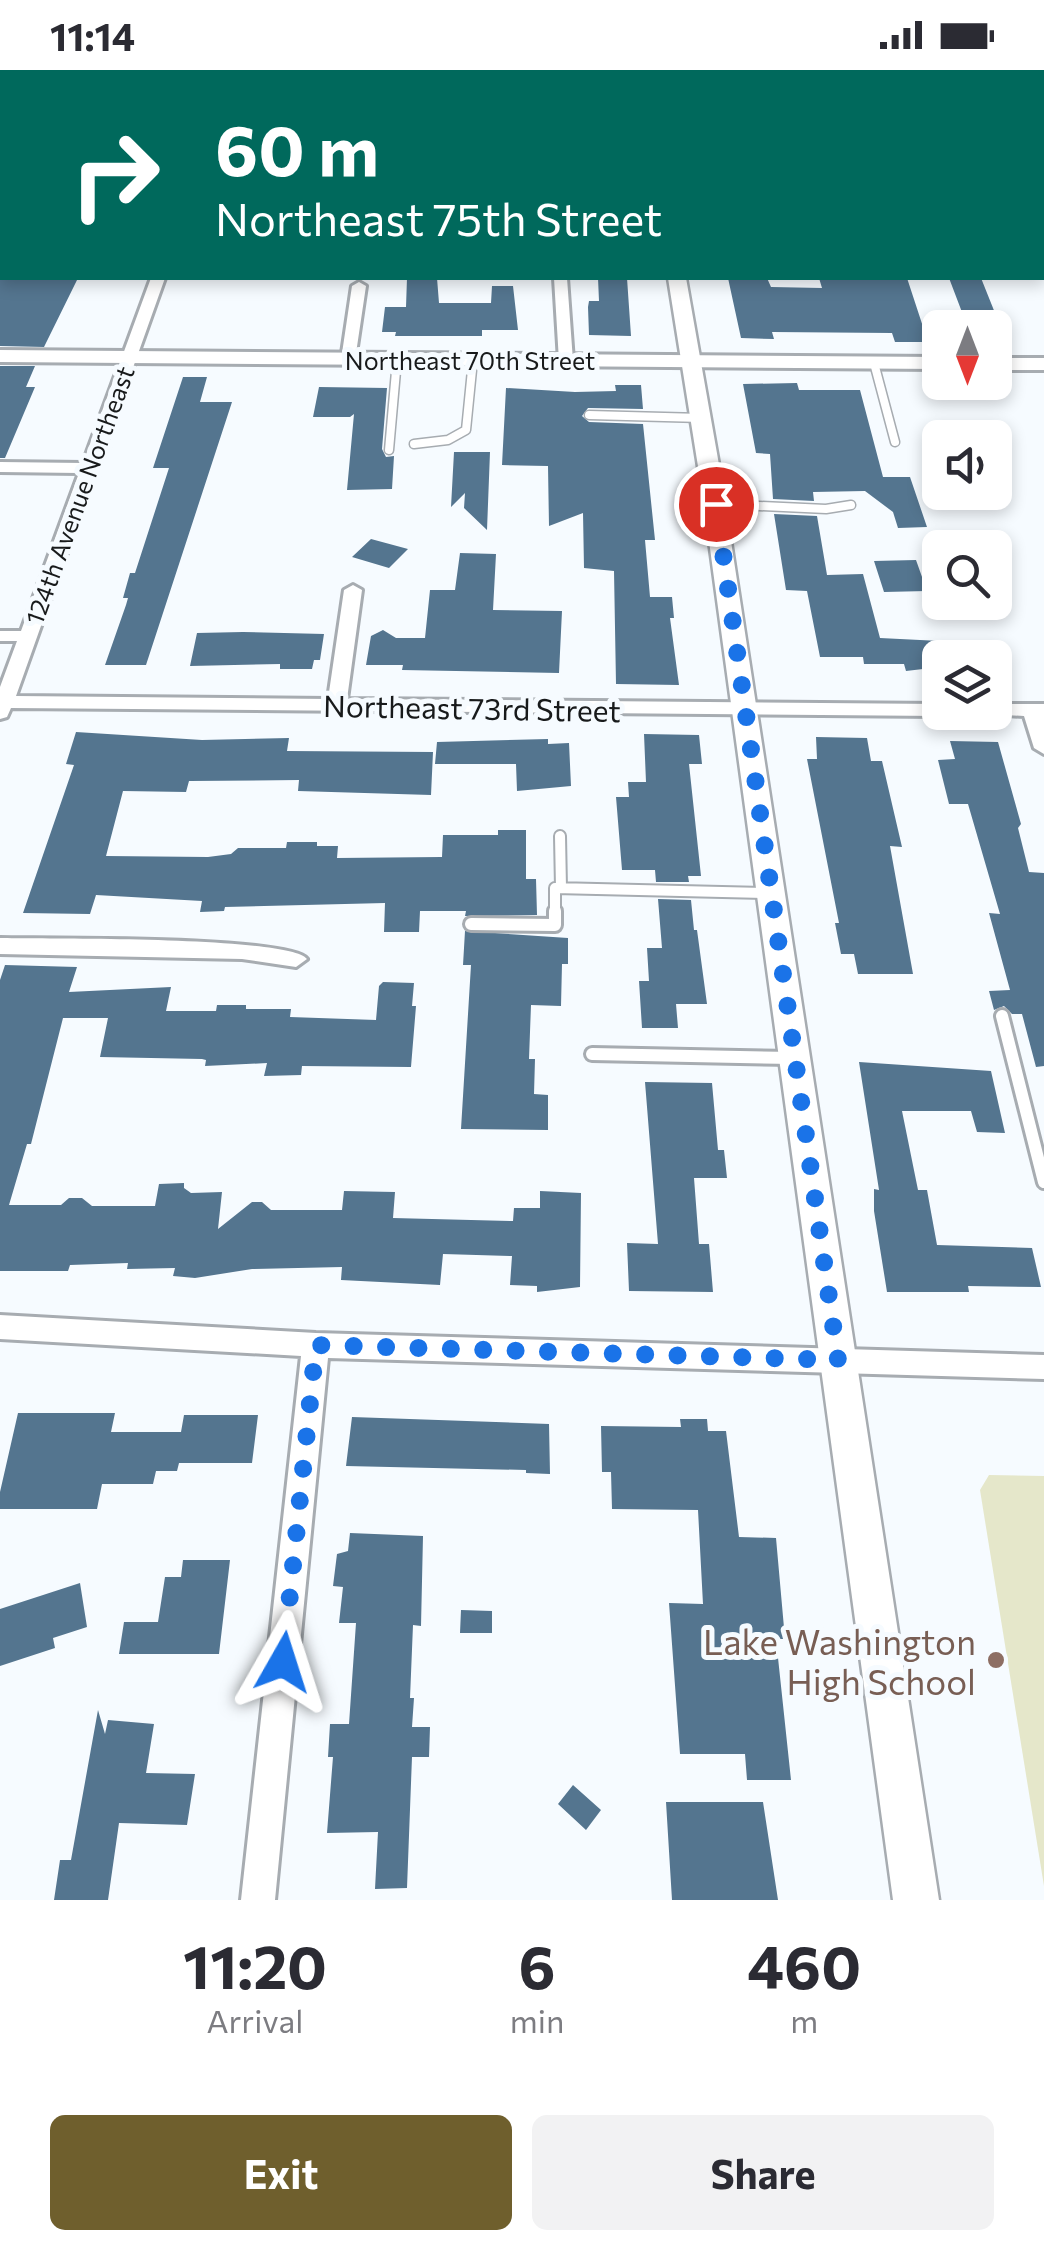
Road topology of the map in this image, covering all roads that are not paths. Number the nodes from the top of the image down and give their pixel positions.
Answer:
1 (157, 280) edge
2 (560, 280) edge
3 (677, 280) edge
4 (359, 286) dead end
5 (0, 356) edge
6 (130, 357) junction
7 (348, 360) junction
8 (397, 360) junction
9 (473, 360) junction
10 (566, 360) junction
11 (689, 362) junction
12 (874, 363) junction
13 (922, 363) edge
14 (1012, 365) edge
15 (1042, 368) edge
16 (589, 415) dead end
17 (702, 418) junction
18 (895, 442) dead end
19 (414, 444) dead end
20 (388, 450) dead end
21 (0, 468) edge
22 (88, 468) junction
23 (716, 504) junction
24 (852, 505) dead end
25 (354, 590) dead end
26 (0, 636) edge
27 (27, 636) junction
28 (337, 705) junction
29 (2, 707) edge
30 (744, 710) junction
31 (922, 710) edge
32 (1012, 710) edge
33 (1038, 710) edge
34 (1044, 748) edge
35 (560, 836) dead end
36 (561, 888) junction
37 (770, 893) junction
38 (471, 924) dead end
39 (0, 946) edge
40 (296, 960) dead end
41 (1002, 1016) dead end
42 (592, 1054) dead end
43 (793, 1058) junction
44 (1044, 1182) edge
45 (0, 1327) edge
46 (316, 1345) junction
47 (838, 1360) junction
48 (1044, 1368) edge
49 (258, 1900) edge
50 (916, 1900) edge

1 - 6 street, 124th Avenue Northeast
2 - 10 street
3 - 11 street
4 - 7 street
5 - 6 main road, Northeast 70th Street
6 - 7 main road, Northeast 70th Street
6 - 22 street, 124th Avenue Northeast
7 - 8 main road, Northeast 70th Street
8 - 9 main road, Northeast 70th Street
8 - 20 lane
9 - 10 main road, Northeast 70th Street
9 - 19 lane
10 - 11 main road, Northeast 70th Street
11 - 12 main road, Northeast 70th Street
11 - 17 street
12 - 13 main road, Northeast 70th Street
12 - 18 lane
14 - 15 main road
16 - 17 lane
17 - 23 street
21 - 22 street
22 - 27 street, 124th Avenue Northeast
23 - 24 lane
23 - 30 street
25 - 28 street
26 - 27 street
27 - 29 street, 124th Avenue Northeast
28 - 29 street, Northeast 73rd Street
28 - 30 street, Northeast 73rd Street
30 - 31 street, Northeast 73rd Street
30 - 37 street
32 - 33 street
33 - 34 street
35 - 36 lane
36 - 37 lane
36 - 38 lane
37 - 43 street
39 - 40 street
41 - 44 lane
42 - 43 lane
43 - 47 street
45 - 46 street
46 - 47 street
46 - 49 street
47 - 48 street
47 - 50 street

